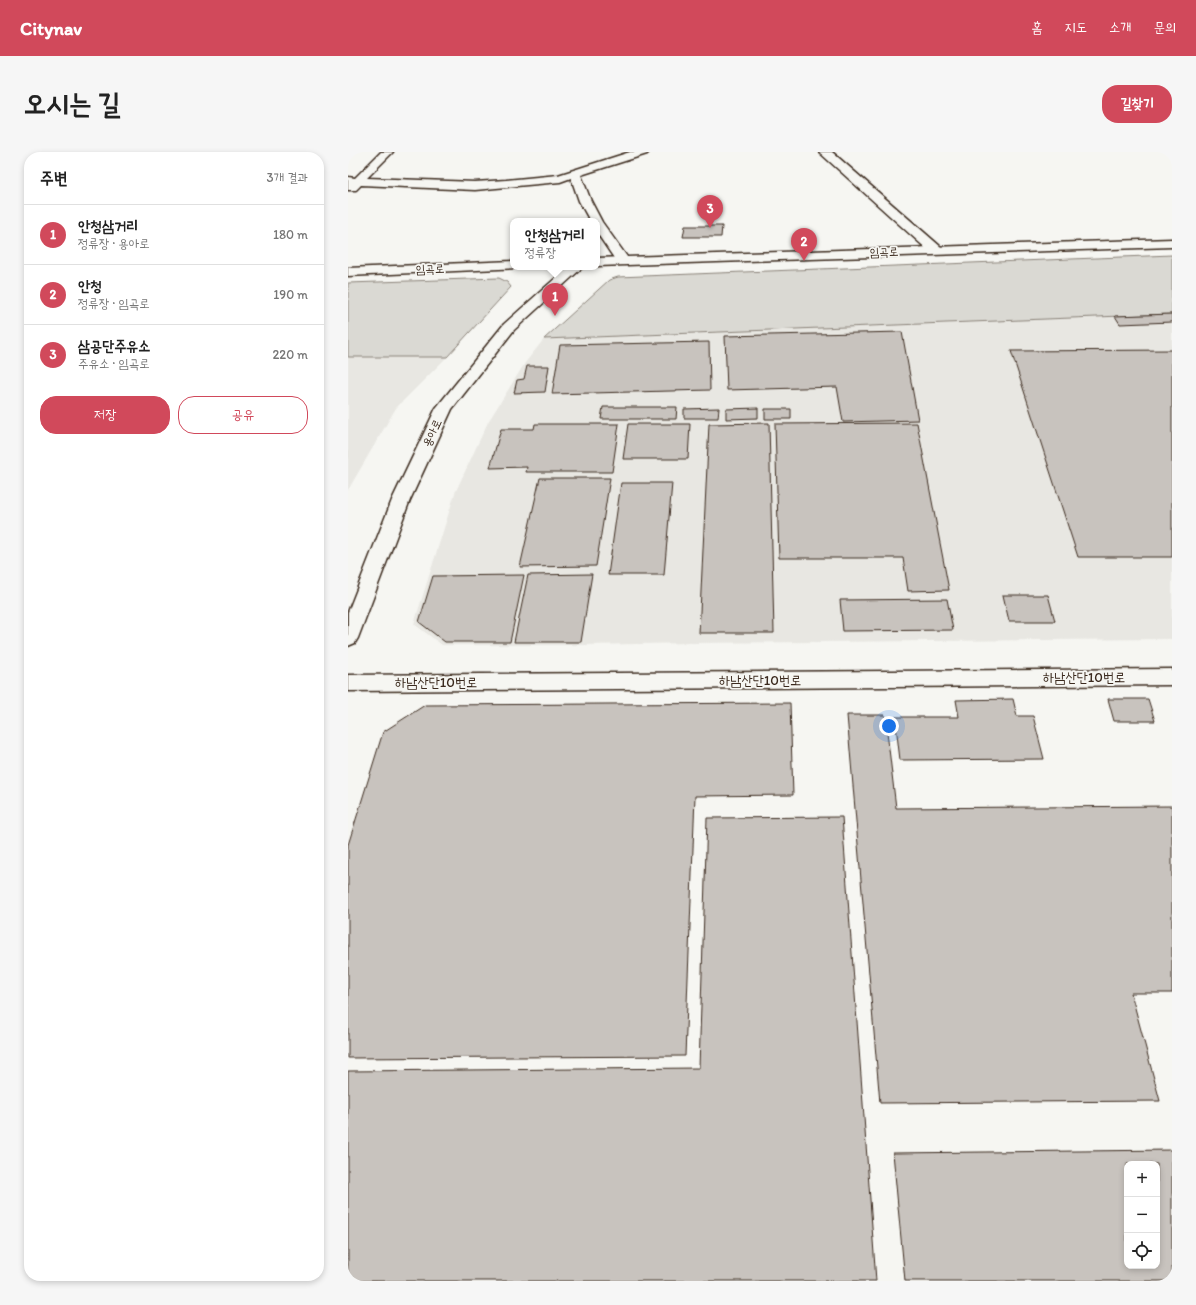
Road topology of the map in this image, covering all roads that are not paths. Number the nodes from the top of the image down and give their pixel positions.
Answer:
1 (387, 152) edge
2 (643, 152) edge
3 (825, 152) edge
4 (575, 174) junction
5 (353, 181) edge
6 (348, 191) edge
7 (594, 218) edge
8 (600, 228) edge
9 (1172, 243) edge
10 (936, 250) junction
11 (623, 261) junction
12 (600, 262) edge
13 (510, 265) edge
14 (573, 270) edge
15 (348, 272) edge
16 (348, 638) edge
17 (1172, 677) edge
18 (348, 683) edge

1 - 5 street
2 - 4 street
3 - 10 street
4 - 5 street
4 - 7 street
5 - 6 street
8 - 11 street
9 - 10 street, 임곡로
10 - 11 street, 임곡로
11 - 12 street, 임곡로
13 - 15 street, 임곡로
14 - 16 street, 용아로
17 - 18 street, 하남산단10번로

